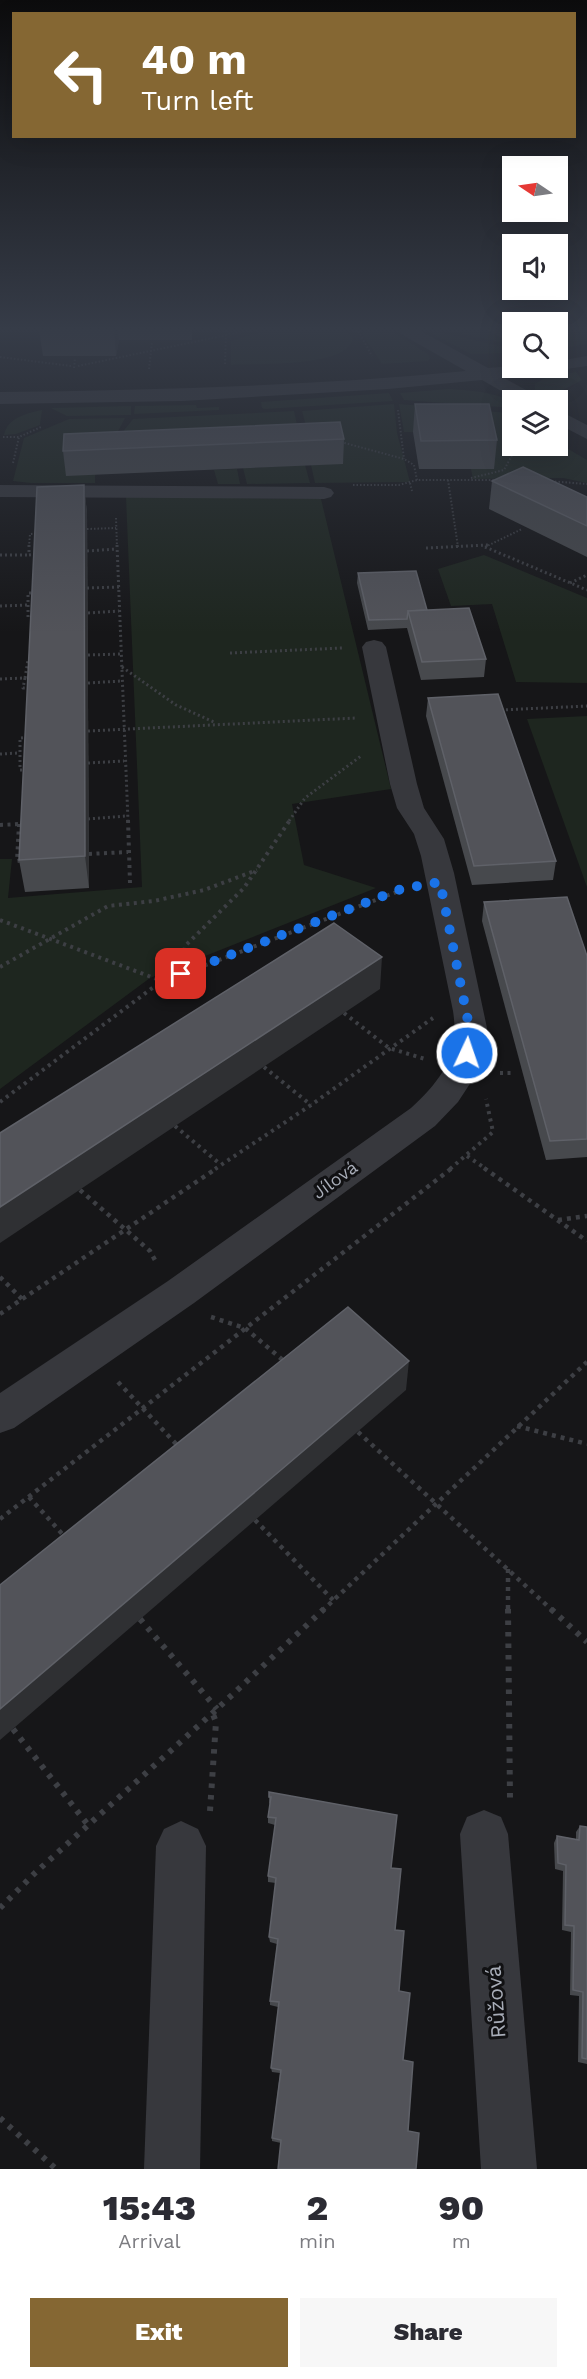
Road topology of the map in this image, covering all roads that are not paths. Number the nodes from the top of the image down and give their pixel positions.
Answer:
1 (0, 491) edge
2 (324, 492) dead end
3 (374, 647) road end
4 (0, 1414) edge
5 (195, 1834) road end
6 (484, 1834) dead end
7 (172, 2169) edge
8 (509, 2169) edge

1 - 2 street
3 - 4 street, Jílová
5 - 7 street
6 - 8 street, Růžová

